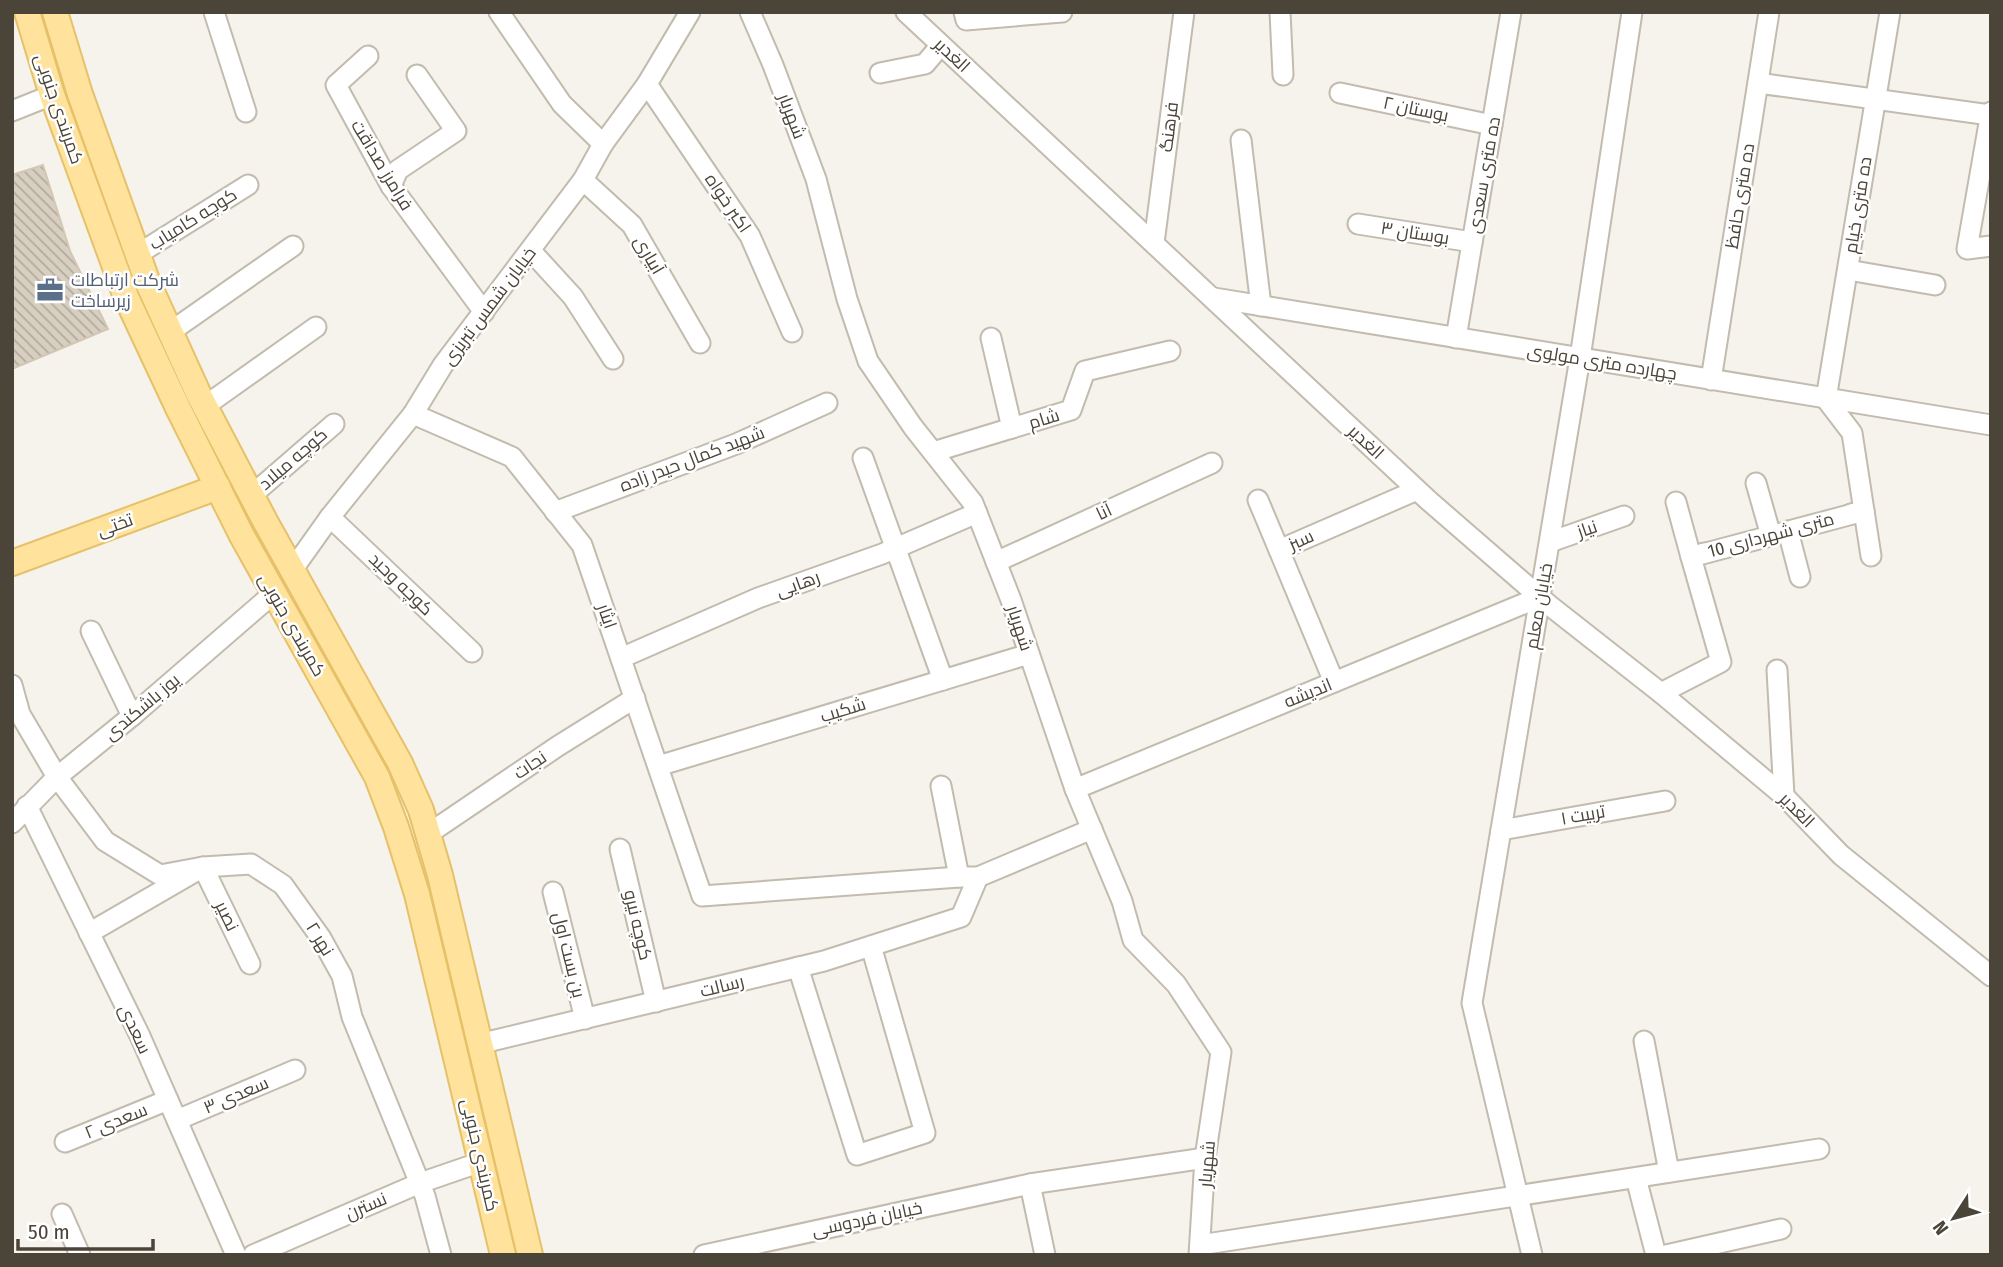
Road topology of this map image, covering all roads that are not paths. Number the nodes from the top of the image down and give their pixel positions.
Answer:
1 (27, 12) edge
2 (55, 12) edge
3 (214, 12) edge
4 (499, 12) edge
5 (675, 12) edge
6 (690, 12) edge
7 (750, 12) edge
8 (906, 12) edge
9 (964, 12) edge
10 (1062, 12) edge
11 (1184, 12) edge
12 (1280, 12) edge
13 (1632, 12) edge
14 (1769, 12) edge
15 (1890, 12) edge
16 (1509, 13) edge
17 (677, 36) junction
18 (941, 45) junction
19 (368, 56) dead end
20 (880, 73) dead end
21 (417, 75) dead end
22 (1283, 75) dead end
23 (1758, 83) junction
24 (647, 84) junction
25 (1340, 93) dead end
26 (52, 94) junction
27 (1876, 98) junction
28 (12, 111) edge
29 (246, 112) dead end
30 (1990, 114) edge
31 (1492, 125) junction
32 (1241, 140) dead end
33 (603, 144) junction
34 (583, 180) junction
35 (248, 185) dead end
36 (391, 186) junction
37 (1358, 224) dead end
38 (1472, 242) junction
39 (1154, 243) junction
40 (293, 246) dead end
41 (1991, 246) edge
42 (531, 251) junction
43 (138, 254) junction
44 (1848, 270) junction
45 (1935, 285) dead end
46 (1214, 299) junction
47 (1261, 306) junction
48 (484, 313) junction
49 (316, 327) dead end
50 (170, 331) junction
51 (792, 332) dead end
52 (991, 338) dead end
53 (1456, 338) junction
54 (700, 343) dead end
55 (1170, 351) dead end
56 (1580, 358) junction
57 (613, 359) dead end
58 (1711, 380) junction
59 (1826, 399) junction
60 (827, 403) dead end
61 (205, 406) junction
62 (413, 414) junction
63 (334, 424) dead end
64 (1991, 425) edge
65 (1012, 428) junction
66 (933, 452) junction
67 (863, 458) dead end
68 (1212, 463) dead end
69 (1756, 483) dead end
70 (218, 487) junction
71 (1417, 490) junction
72 (252, 495) junction
73 (1258, 500) dead end
74 (1676, 502) dead end
75 (1864, 511) junction
76 (555, 512) junction
77 (977, 513) junction
78 (1624, 516) dead end
79 (330, 517) junction
80 (1772, 535) junction
81 (1550, 542) junction
82 (895, 548) junction
83 (1279, 550) junction
84 (1871, 556) dead end
85 (1691, 557) junction
86 (996, 562) junction
87 (12, 563) edge
88 (293, 569) junction
89 (1800, 577) dead end
90 (274, 593) junction
91 (1540, 597) junction
92 (91, 631) dead end
93 (472, 652) dead end
94 (1029, 654) junction
95 (621, 658) junction
96 (1777, 670) dead end
97 (943, 680) junction
98 (1334, 682) junction
99 (12, 685) edge
100 (1661, 693) junction
101 (635, 698) junction
102 (132, 716) junction
103 (658, 766) junction
104 (57, 777) junction
105 (941, 786) dead end
106 (1075, 789) junction
107 (1784, 796) junction
108 (1665, 801) dead end
109 (27, 806) junction
110 (12, 824) edge
111 (1092, 829) junction
112 (1501, 830) junction
113 (428, 834) junction
114 (620, 849) dead end
115 (203, 867) junction
116 (968, 877) junction
117 (553, 892) dead end
118 (89, 933) junction
119 (871, 946) junction
120 (250, 964) dead end
121 (798, 967) junction
122 (1991, 976) edge
123 (656, 1002) junction
124 (585, 1019) junction
125 (1644, 1041) dead end
126 (480, 1044) junction
127 (295, 1070) dead end
128 (168, 1100) junction
129 (177, 1120) junction
130 (65, 1142) dead end
131 (1819, 1149) dead end
132 (1205, 1158) junction
133 (481, 1162) junction
134 (1669, 1172) junction
135 (1636, 1178) junction
136 (420, 1183) junction
137 (1030, 1184) junction
138 (1519, 1196) junction
139 (62, 1214) dead end
140 (1781, 1230) dead end
141 (1199, 1250) edge
142 (80, 1255) edge
143 (236, 1255) edge
144 (253, 1255) edge
145 (441, 1255) edge
146 (503, 1255) edge
147 (530, 1255) edge
148 (704, 1255) edge
149 (1045, 1255) edge
150 (1532, 1255) edge
151 (1656, 1255) edge
152 (1667, 1255) edge

1 - 26 main road, کمربندی جنوبی
2 - 43 main road, کمربندی جنوبی
3 - 29 street
4 - 33 street
5 - 17 street
6 - 17 street, خیابان شمس تبریزی
7 - 66 street, شهریار
8 - 18 street, الغدیر
9 - 10 street
11 - 39 street, فرهنگ
12 - 22 street
13 - 56 street, خیابان معلم
14 - 23 street, ده متری حافظ
15 - 27 street, ده متری خیام
16 - 31 street, ده متری سعدی
17 - 24 street, خیابان شمس تبریزی
18 - 20 street
18 - 39 street, الغدیر
19 - 36 street, فرامرز صداقت
21 - 36 street
23 - 27 street
23 - 58 street, ده متری حافظ
24 - 33 street, خیابان شمس تبریزی
24 - 51 street, اکبر خواه
25 - 31 street, بوستان ۲
26 - 28 street
26 - 70 main road, کمربندی جنوبی
27 - 30 street
27 - 44 street, ده متری خیام
30 - 41 street
31 - 38 street, ده متری سعدی
32 - 47 street
33 - 34 street, خیابان شمس تبریزی
34 - 42 street, خیابان شمس تبریزی
34 - 54 street, آبیاری
35 - 43 street, کوچه کامیاب
36 - 48 street, فرامرز صداقت
37 - 38 street, بوستان ۳
38 - 53 street, ده متری سعدی
39 - 46 street, الغدیر
40 - 50 street
42 - 48 street, خیابان شمس تبریزی
42 - 57 street
43 - 50 main road, کمربندی جنوبی
44 - 45 street
44 - 59 street, ده متری خیام
46 - 47 street, چهارده متری مولوی
46 - 71 street, الغدیر
47 - 53 street, چهارده متری مولوی
48 - 62 street, خیابان شمس تبریزی
49 - 61 street
50 - 61 main road, کمربندی جنوبی
52 - 65 street
53 - 56 street, چهارده متری مولوی
55 - 65 street, شام
56 - 58 street, چهارده متری مولوی
56 - 81 street, خیابان معلم
58 - 59 street, چهارده متری مولوی
59 - 64 street, چهارده متری مولوی
59 - 75 street
60 - 76 street, شهید کمال حیدر زاده
61 - 72 main road, کمربندی جنوبی
62 - 76 street, ایثار
62 - 79 street, خیابان شمس تبریزی
63 - 72 street, کوچه میلاد
65 - 66 street, شام
66 - 77 street, شهریار
67 - 82 street
68 - 86 street, آنا
69 - 80 street
70 - 87 main road, تختی
70 - 90 main road, کمربندی جنوبی
71 - 83 street, سبز
71 - 91 street, الغدیر
72 - 88 main road, کمربندی جنوبی
73 - 83 street
74 - 85 street
75 - 80 street
75 - 80 street, 10 متری شهرداری
75 - 84 street
76 - 95 street, ایثار
77 - 82 street, رهایی
77 - 86 street, شهریار
78 - 81 street, نیاز
79 - 88 street, خیابان شمس تبریزی
79 - 93 street, کوچه وحید
80 - 85 street, 10 متری شهرداری
80 - 89 street
81 - 91 street, خیابان معلم
82 - 95 street, رهایی
82 - 97 street
83 - 98 street, سبز
85 - 100 street, 10 متری شهرداری
86 - 94 street, شهریار
88 - 90 main road
88 - 113 main road, کمربندی جنوبی
90 - 102 street, یوز باشکندی
90 - 133 main road, کمربندی جنوبی
91 - 98 street, اندیشه
91 - 100 street, الغدیر
91 - 112 street, خیابان معلم
92 - 102 street
94 - 97 street, شکیب
94 - 106 street, شهریار
95 - 101 street, ایثار
96 - 107 street
97 - 103 street, شکیب
98 - 106 street, اندیشه
99 - 104 street, نهر ۲
100 - 107 street, الغدیر
101 - 103 street, ایثار
101 - 113 street, نجات
102 - 104 street, یوز باشکندی
103 - 116 street, ایثار
104 - 109 street, یوز باشکندی
104 - 115 street, نهر ۲
105 - 116 street
106 - 111 street, شهریار
107 - 122 street, الغدیر
108 - 112 street, تربیت ۱
109 - 110 street, یوز باشکندی
109 - 118 street, سعدی
111 - 116 street
111 - 132 street, شهریار
112 - 138 street, خیابان معلم
113 - 126 main road, کمربندی جنوبی
114 - 123 street, کوچه نیرو
115 - 118 street
115 - 120 street, نصیر
115 - 136 street, نهر ۲
116 - 119 street, رسالت
117 - 124 street, بن بست اول
118 - 128 street, سعدی
119 - 121 street, رسالت
119 - 121 street
121 - 123 street, رسالت
123 - 124 street, رسالت
124 - 126 street, رسالت
125 - 134 street
126 - 147 main road, کمربندی جنوبی
127 - 129 street, سعدی ۳
128 - 129 street, سعدی
128 - 130 street, سعدی ۲
129 - 143 street, سعدی
131 - 134 street
132 - 137 street, خیابان فردوسی
132 - 141 street, شهریار
133 - 136 street, نسترن
133 - 146 main road, کمربندی جنوبی
134 - 135 street
135 - 138 street
135 - 151 street
136 - 144 street, نسترن
136 - 145 street, نهر ۲
137 - 148 street, خیابان فردوسی
137 - 149 street
138 - 141 street
138 - 150 street, خیابان معلم
139 - 142 street
140 - 152 street

